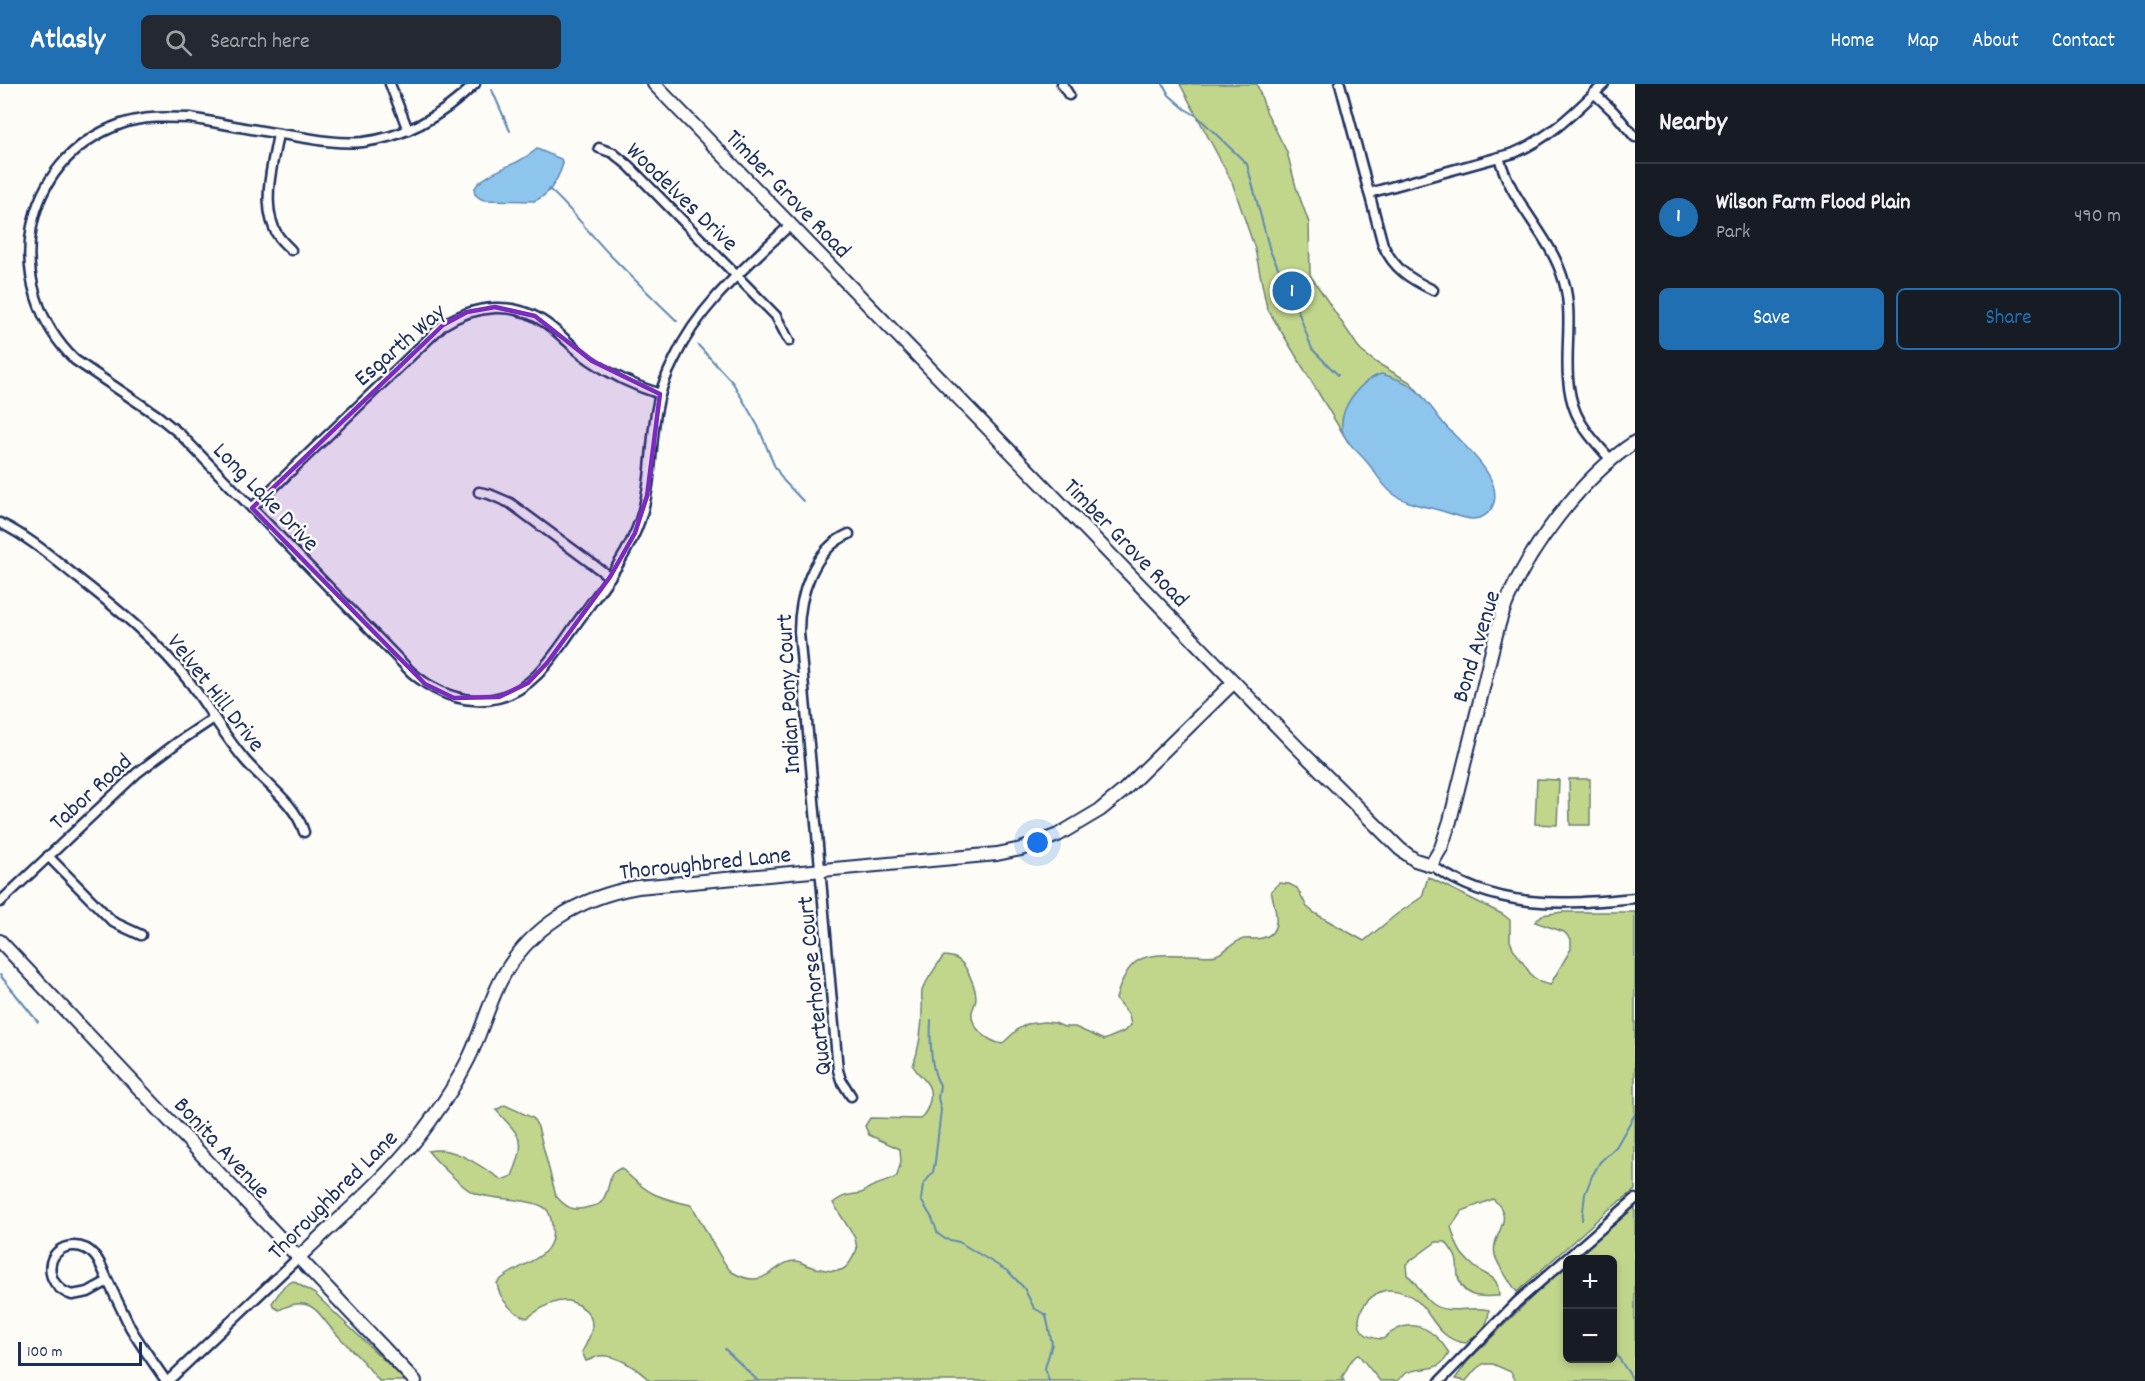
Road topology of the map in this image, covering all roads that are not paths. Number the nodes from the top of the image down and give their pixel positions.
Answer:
1 (390, 84) edge
2 (475, 84) edge
3 (654, 84) edge
4 (1062, 84) edge
5 (1340, 84) edge
6 (1604, 84) edge
7 (1594, 93) junction
8 (1069, 95) dead end
9 (408, 130) junction
10 (278, 134) junction
11 (1635, 137) edge
12 (599, 148) dead end
13 (1499, 157) junction
14 (1369, 192) junction
15 (790, 225) junction
16 (291, 250) dead end
17 (737, 276) junction
18 (1433, 290) dead end
19 (789, 341) dead end
20 (660, 394) junction
21 (1635, 442) edge
22 (1611, 460) junction
23 (479, 492) dead end
24 (252, 508) junction
25 (0, 523) edge
26 (849, 534) dead end
27 (610, 577) junction
28 (1234, 682) junction
29 (214, 718) junction
30 (304, 832) dead end
31 (48, 856) junction
32 (1431, 865) junction
33 (820, 870) junction
34 (1635, 898) edge
35 (0, 902) edge
36 (141, 935) dead end
37 (0, 941) edge
38 (851, 1096) dead end
39 (1635, 1199) edge
40 (298, 1258) junction
41 (108, 1281) junction
42 (167, 1381) edge
43 (415, 1381) edge
44 (1440, 1381) edge

1 - 9 street
2 - 9 street, Long Lake Drive
3 - 15 street, Timber Grove Road
4 - 8 street
5 - 14 street
6 - 7 street
7 - 11 street
7 - 13 street
9 - 10 street, Long Lake Drive
10 - 16 street
10 - 24 street, Long Lake Drive
12 - 17 street, Woodelves Drive
13 - 14 street
13 - 22 street
14 - 18 street
15 - 17 street, Long Lake Drive
15 - 28 street, Timber Grove Road
17 - 19 street, Woodelves Drive
17 - 20 street, Long Lake Drive
20 - 24 street, Esgarth Way
20 - 27 street, Long Lake Drive
21 - 22 street, Bond Avenue
22 - 32 street, Bond Avenue
23 - 27 street
24 - 27 street, Long Lake Drive
25 - 29 street, Velvet Hill Drive
26 - 33 street, Indian Pony Court
28 - 32 street, Timber Grove Road
28 - 33 street, Thoroughbred Lane
29 - 30 street, Velvet Hill Drive
29 - 31 street, Tabor Road
31 - 35 street, Tabor Road
31 - 36 street
32 - 34 street, Timber Grove Road
33 - 38 street, Quarterhorse Court
33 - 40 street, Thoroughbred Lane
37 - 40 street, Bonita Avenue
39 - 44 street
40 - 42 street, Thoroughbred Lane
40 - 43 street, Bonita Avenue
41 - 41 street
41 - 42 street

